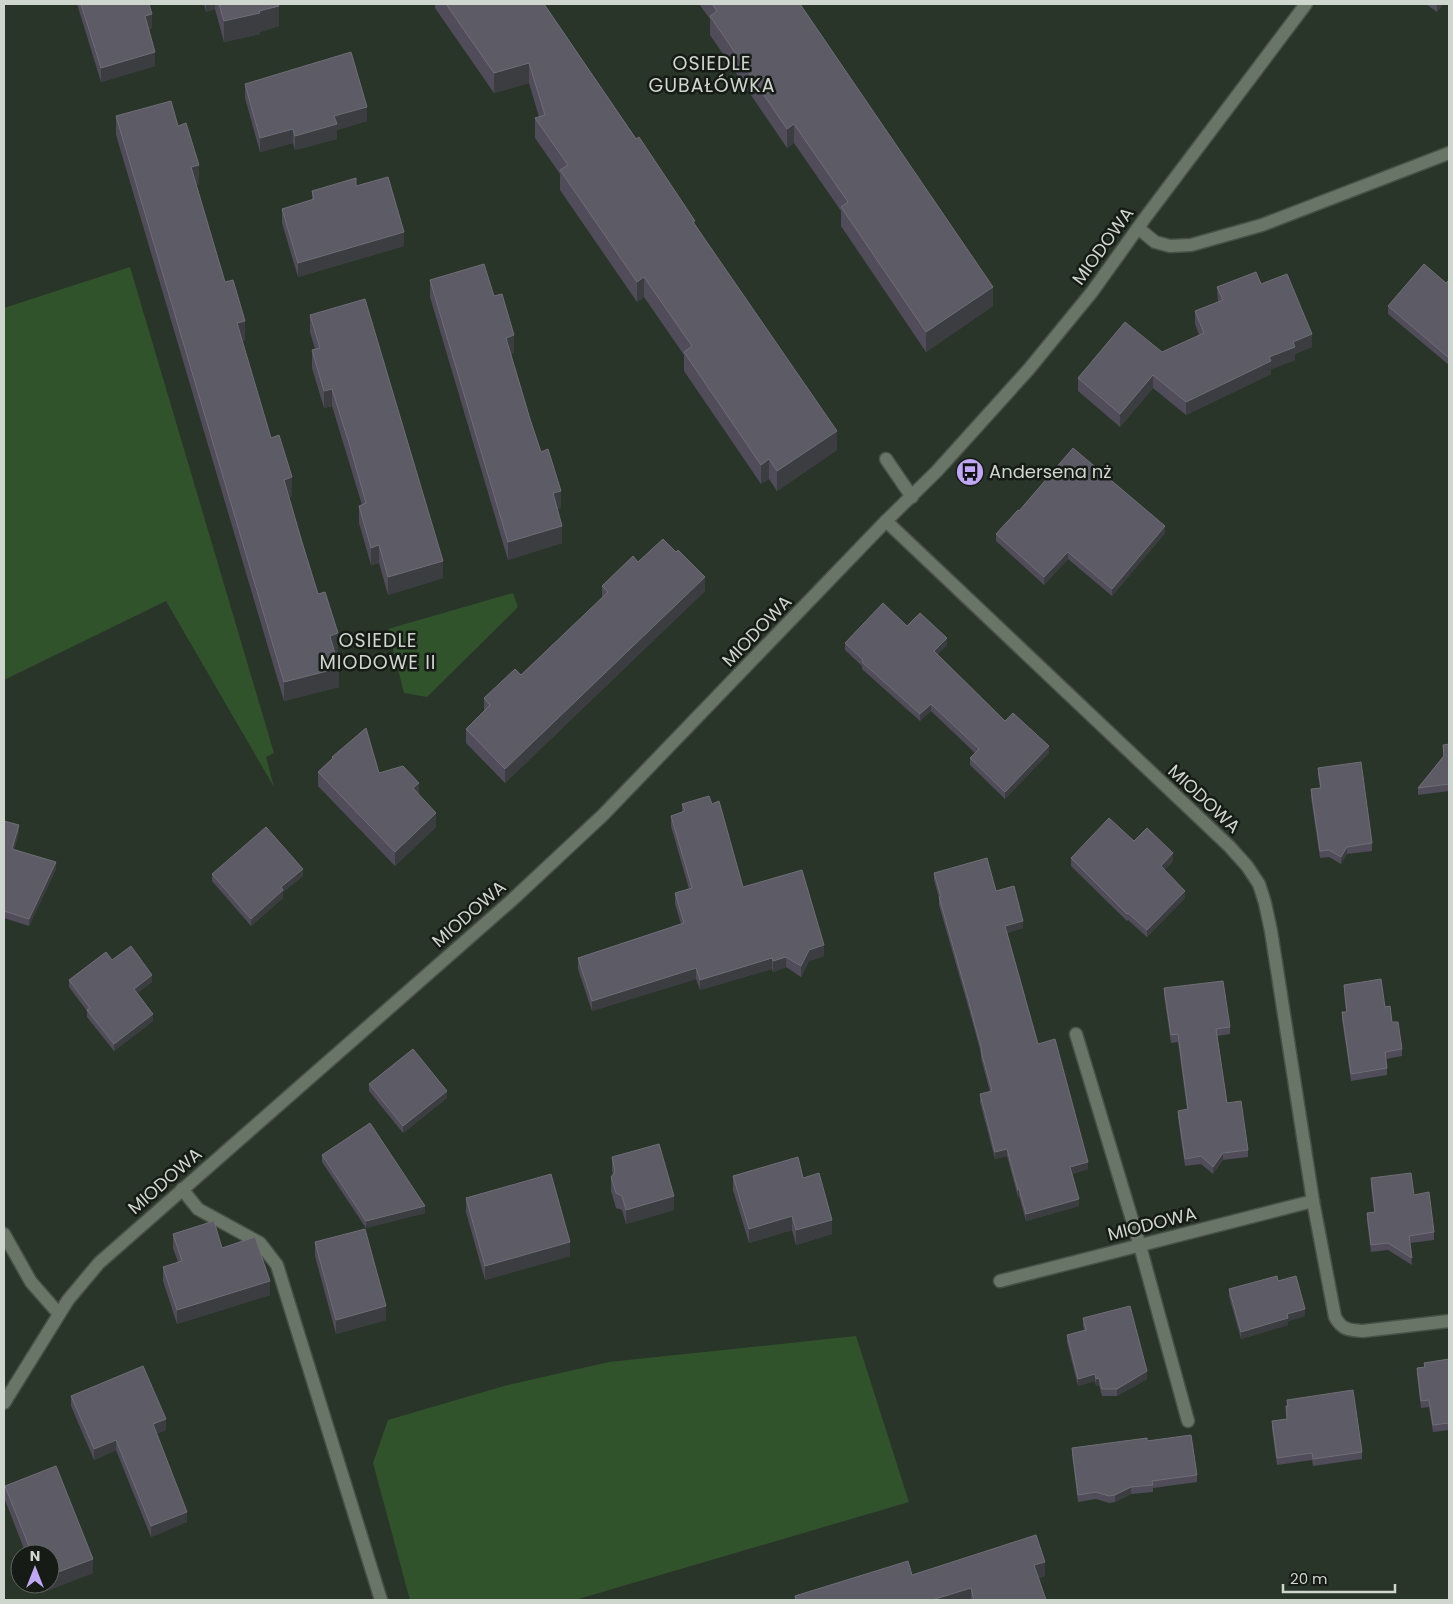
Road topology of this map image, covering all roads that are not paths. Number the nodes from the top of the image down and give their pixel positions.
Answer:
1 (1306, 4) edge
2 (1449, 154) edge
3 (1138, 228) junction
4 (886, 459) dead end
5 (912, 497) junction
6 (886, 521) junction
7 (1076, 1034) dead end
8 (182, 1189) junction
9 (1312, 1201) junction
10 (4, 1234) edge
11 (1140, 1246) junction
12 (1000, 1281) dead end
13 (59, 1314) junction
14 (1449, 1321) edge
15 (4, 1403) edge
16 (1188, 1422) dead end
17 (381, 1600) edge

1 - 3 street, MIODOWA
2 - 3 street
3 - 5 street, MIODOWA
4 - 5 street
5 - 6 street, MIODOWA
6 - 8 street, MIODOWA
6 - 9 street, MIODOWA
7 - 11 street
8 - 13 street, MIODOWA
8 - 17 street
9 - 11 street, MIODOWA
9 - 14 street, MIODOWA
10 - 13 street
11 - 12 street, MIODOWA
11 - 16 street
13 - 15 street, MIODOWA

